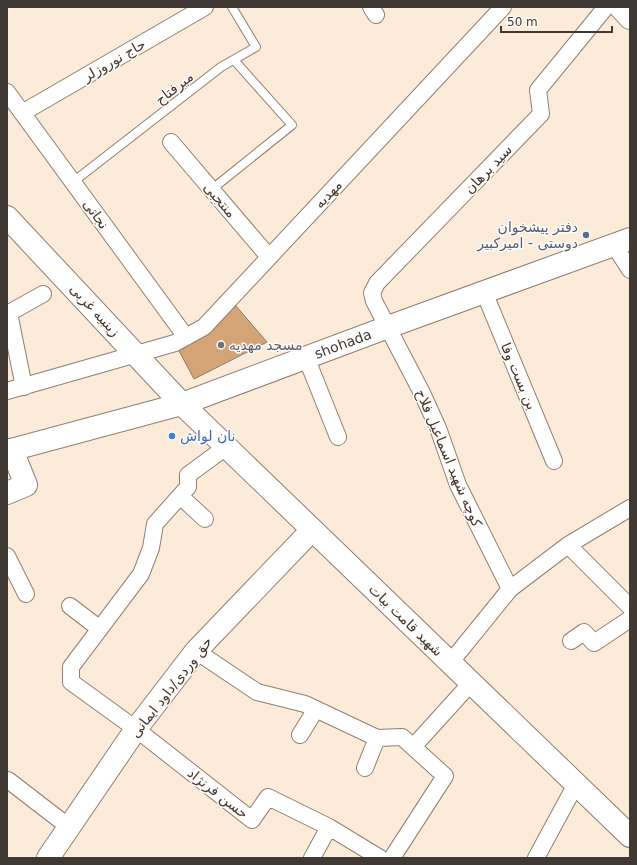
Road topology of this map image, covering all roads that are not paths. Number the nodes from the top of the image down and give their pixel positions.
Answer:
1 (205, 7) edge
2 (232, 7) edge
3 (503, 7) edge
4 (606, 7) edge
5 (620, 7) edge
6 (630, 18) edge
7 (234, 60) junction
8 (7, 92) edge
9 (22, 113) junction
10 (171, 142) dead end
11 (73, 182) junction
12 (211, 190) junction
13 (7, 216) edge
14 (622, 242) edge
15 (269, 257) junction
16 (630, 270) edge
17 (484, 292) junction
18 (43, 294) dead end
19 (388, 327) junction
20 (186, 336) junction
21 (136, 354) junction
22 (306, 357) junction
23 (24, 387) junction
24 (7, 391) edge
25 (182, 404) junction
26 (338, 437) dead end
27 (226, 446) junction
28 (9, 451) edge
29 (554, 461) dead end
30 (7, 494) edge
31 (180, 496) junction
32 (630, 508) edge
33 (205, 519) dead end
34 (312, 530) junction
35 (568, 545) junction
36 (7, 556) edge
37 (510, 589) junction
38 (26, 594) dead end
39 (70, 606) dead end
40 (630, 606) edge
41 (630, 619) edge
42 (100, 629) junction
43 (571, 641) dead end
44 (196, 651) junction
45 (450, 663) junction
46 (470, 683) junction
47 (316, 709) junction
48 (136, 728) junction
49 (300, 735) dead end
50 (377, 738) junction
51 (413, 747) junction
52 (365, 768) dead end
53 (7, 781) edge
54 (576, 784) junction
55 (69, 827) junction
56 (329, 827) junction
57 (630, 836) edge
58 (48, 858) edge
59 (312, 858) edge
60 (380, 858) edge
61 (392, 858) edge
62 (536, 858) edge

1 - 9 street, حاج نوروزلر
2 - 7 lane, میرفتاح
3 - 15 street, مهدیه
4 - 19 street, سید برهان
5 - 6 main road
7 - 11 lane, میرفتاح
7 - 12 lane
8 - 9 street, نجاتی
9 - 11 street, نجاتی
10 - 12 street, منتجبی
11 - 20 street, نجاتی
12 - 15 street, منتجبی
13 - 21 main road, زینبیه غربی
14 - 16 street
14 - 17 main road, shohada
15 - 20 street, مهدیه
17 - 19 main road, shohada
17 - 29 street, بن بست وفا
18 - 23 street
19 - 22 main road, shohada
19 - 37 street, کوچه شهید اسماعیل فلاح
20 - 21 street, مهدیه
21 - 23 street, مهدیه
21 - 25 main road, زینبیه غربی
22 - 25 main road, shohada
22 - 26 street
23 - 24 street, مهدیه
25 - 27 main road, شهید قامت بیات
25 - 28 main road, shohada
27 - 31 street
27 - 34 main road, شهید قامت بیات
28 - 30 main road
31 - 33 street
31 - 42 street
32 - 35 street
34 - 44 main road, حق وردی/داود ایمانی
34 - 45 main road, شهید قامت بیات
35 - 37 street
35 - 40 street
36 - 38 street
37 - 45 street
39 - 42 street
41 - 43 street
42 - 48 street
44 - 47 street
44 - 48 main road, حق وردی/داود ایمانی
45 - 46 main road, شهید قامت بیات
46 - 51 street
46 - 54 main road, شهید قامت بیات
47 - 49 street
47 - 50 street
48 - 55 main road, حق وردی/داود ایمانی
48 - 56 street, حسن فرنژاد
50 - 51 street
50 - 52 street
51 - 61 street
53 - 55 street
54 - 57 main road, شهید قامت بیات
54 - 62 street
55 - 58 main road, حق وردی/داود ایمانی
56 - 59 street
56 - 60 street, حسن فرنژاد

